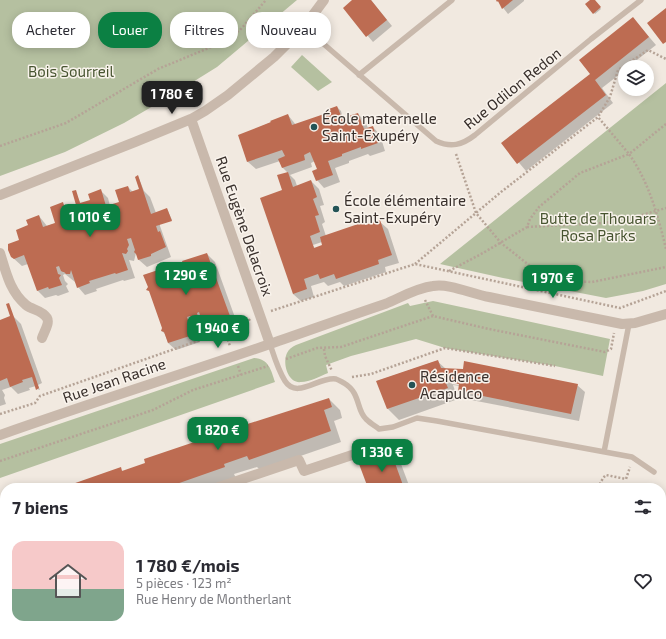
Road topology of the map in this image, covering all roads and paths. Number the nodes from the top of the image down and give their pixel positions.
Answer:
1 (266, 0) edge
2 (324, 0) edge
3 (452, 0) edge
4 (641, 0) edge
5 (315, 12) edge
6 (283, 48) edge
7 (329, 48) edge
8 (666, 59) edge
9 (358, 75) junction
10 (598, 117) junction
11 (191, 119) junction
12 (666, 124) edge
13 (0, 146) edge
14 (456, 153) dead end
15 (629, 154) junction
16 (0, 195) edge
17 (666, 208) edge
18 (656, 211) junction
19 (476, 213) junction
20 (527, 227) junction
21 (501, 243) junction
22 (666, 249) edge
23 (0, 253) edge
24 (415, 264) dead end
25 (666, 267) edge
26 (449, 271) dead end
27 (422, 289) junction
28 (666, 291) edge
29 (666, 314) edge
30 (433, 316) junction
31 (616, 323) junction
32 (629, 324) junction
33 (42, 338) dead end
34 (270, 344) junction
35 (324, 349) junction
36 (277, 363) junction
37 (555, 366) dead end
38 (336, 379) junction
39 (35, 402) dead end
40 (37, 409) dead end
41 (0, 435) edge
42 (379, 446) dead end
43 (604, 452) junction
44 (632, 457) junction
45 (0, 461) edge
46 (654, 472) dead end
47 (231, 483) edge
48 (600, 483) edge

1 - 13 path
2 - 5 street
3 - 9 lane
4 - 9 lane, Rue Odilon Redon
6 - 11 street
7 - 9 lane, Rue Odilon Redon
8 - 10 path
10 - 15 path
10 - 19 path
11 - 16 street
11 - 34 street, Rue Eugène Delacroix
12 - 15 path
14 - 19 path
15 - 18 path
15 - 20 path
17 - 18 path
18 - 20 path
18 - 22 path
19 - 21 path
19 - 24 path
20 - 21 path
21 - 25 path
21 - 26 path
23 - 33 street
27 - 30 path
27 - 31 street, Rue Jean Racine
27 - 34 street, Rue Jean Racine
28 - 31 path
29 - 32 street
30 - 31 path
30 - 35 path
31 - 32 street
32 - 43 lane
34 - 36 lane
34 - 41 street, Rue Jean Racine
35 - 36 path
35 - 38 path
36 - 38 lane
36 - 45 path
37 - 38 path
38 - 43 lane
39 - 40 path
42 - 47 street
43 - 44 lane
44 - 46 lane
44 - 48 path

